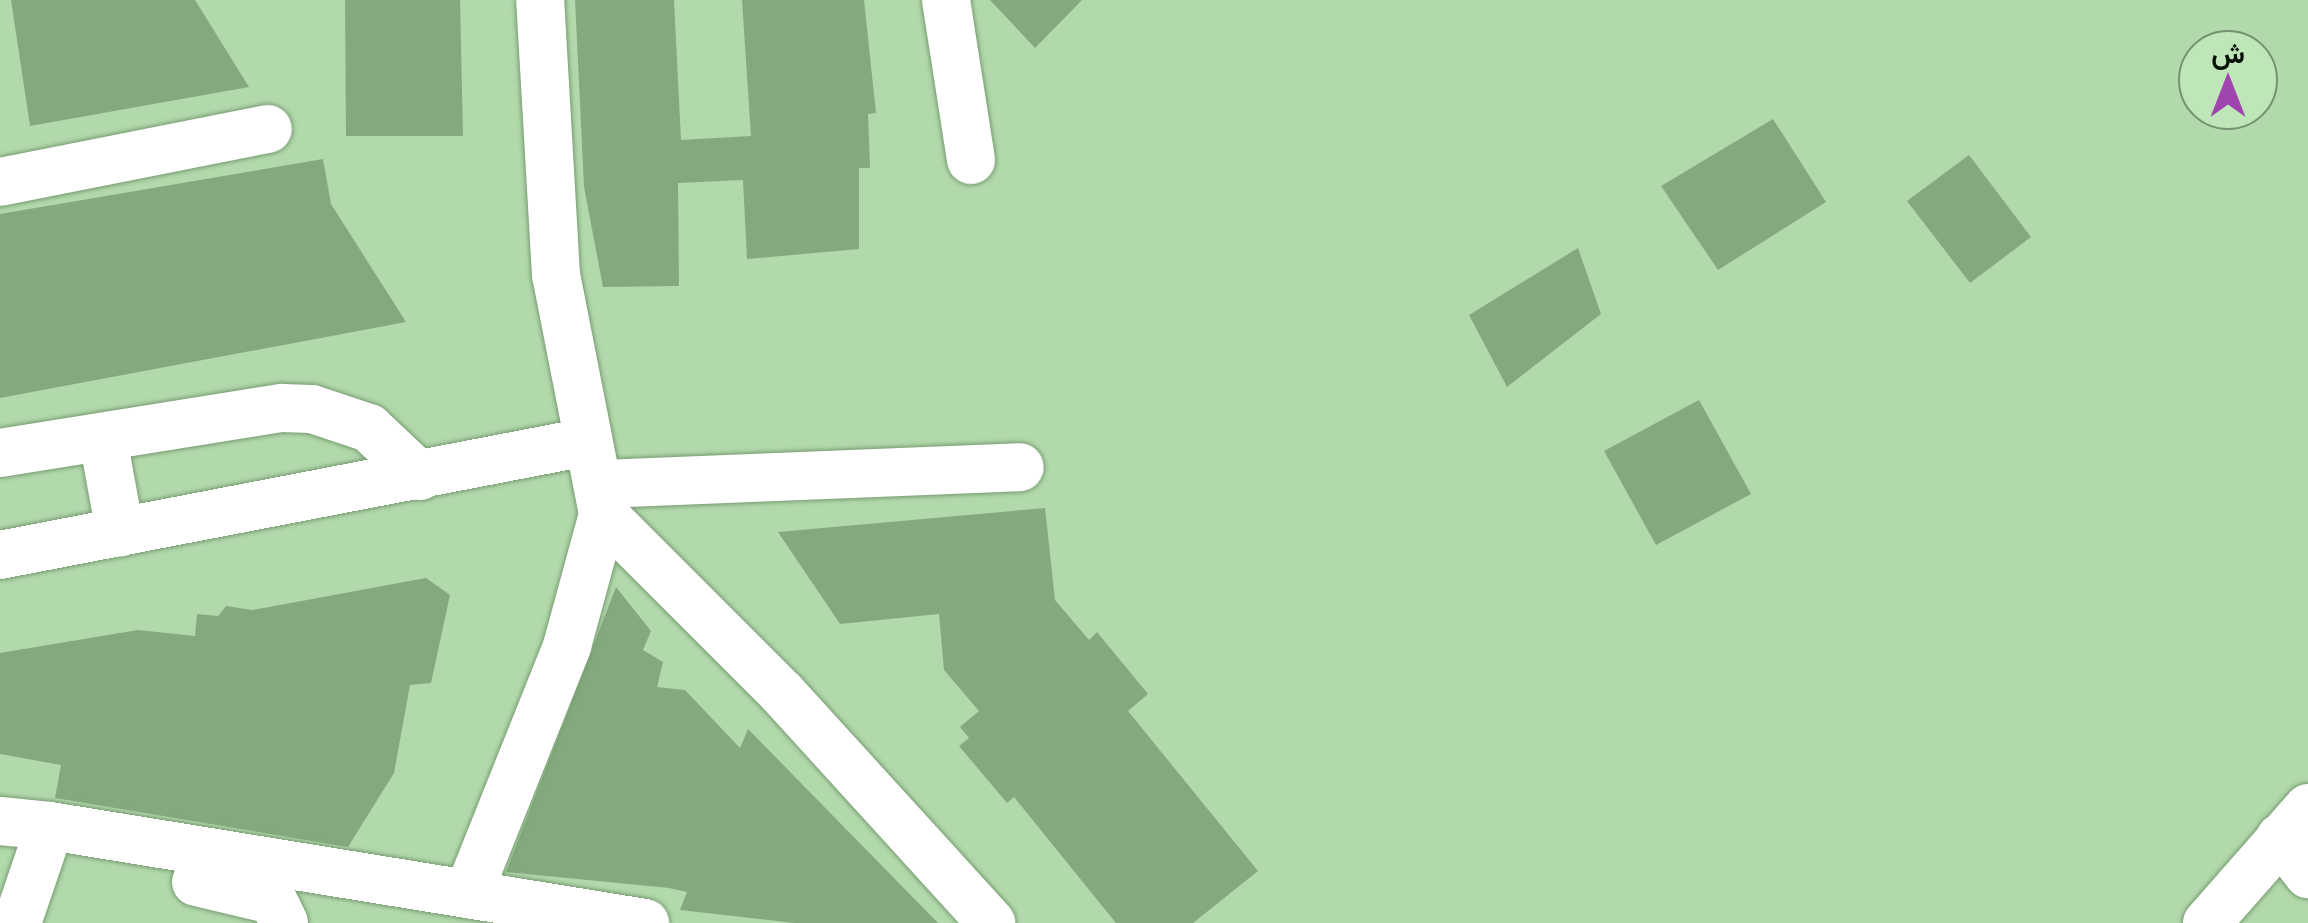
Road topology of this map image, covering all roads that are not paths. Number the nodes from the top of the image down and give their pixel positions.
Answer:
1 (540, 0) edge
2 (946, 0) edge
3 (268, 129) dead end
4 (970, 160) dead end
5 (0, 182) edge
6 (103, 439) junction
7 (0, 453) edge
8 (1020, 467) dead end
9 (420, 476) junction
10 (597, 480) junction
11 (120, 532) junction
12 (0, 555) edge
13 (0, 822) edge
14 (45, 839) junction
15 (2299, 840) edge
16 (468, 894) junction
17 (17, 923) edge
18 (284, 923) edge
19 (644, 923) edge
20 (991, 923) edge
21 (2207, 923) edge

1 - 10 street
2 - 4 street
3 - 5 street
6 - 7 street
6 - 9 street
6 - 11 street
8 - 10 street
9 - 10 street
9 - 11 street
10 - 16 street
10 - 20 street
11 - 12 street
13 - 14 street
14 - 16 street
14 - 17 street
14 - 18 street
15 - 21 street
16 - 19 street

